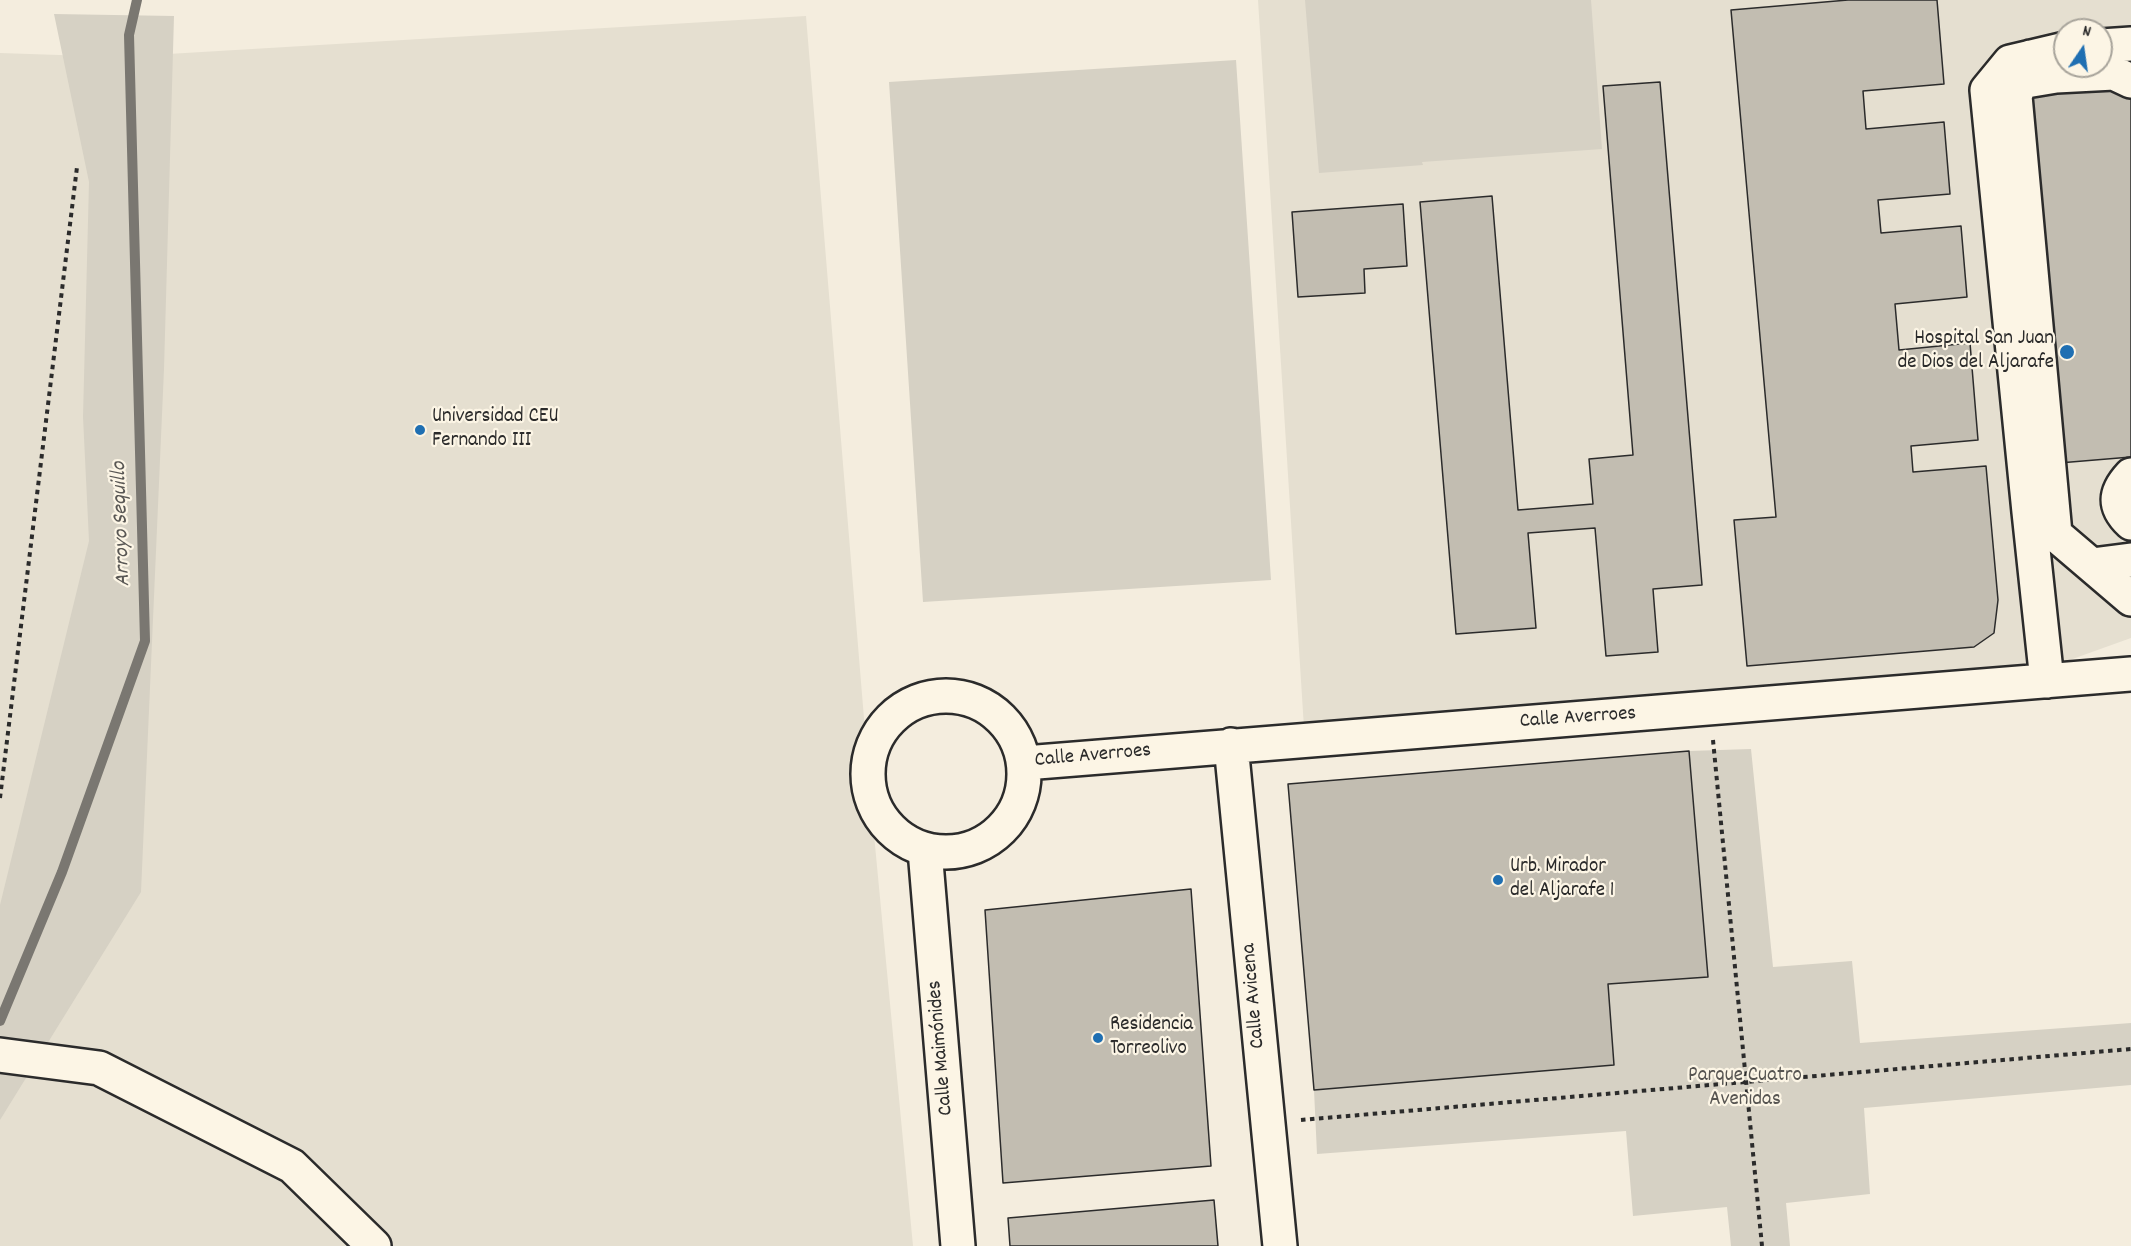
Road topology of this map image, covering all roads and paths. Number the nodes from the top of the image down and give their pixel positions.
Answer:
1 (2131, 44) edge
2 (2113, 45) edge
3 (2053, 55) edge
4 (2025, 70) junction
5 (2131, 81) edge
6 (77, 167) dead end
7 (2131, 475) edge
8 (2029, 512) junction
9 (2131, 524) edge
10 (2055, 534) junction
11 (2131, 560) edge
12 (2092, 565) junction
13 (2131, 598) edge
14 (2131, 674) edge
15 (2047, 681) junction
16 (1710, 709) junction
17 (1231, 745) junction
18 (1025, 763) junction
19 (0, 798) edge
20 (925, 850) junction
21 (2131, 1049) edge
22 (0, 1055) edge
23 (1746, 1082) junction
24 (1267, 1123) junction
25 (374, 1246) edge
26 (958, 1246) edge
27 (1281, 1246) edge
28 (1762, 1246) edge

1 - 2 street
3 - 4 street
4 - 5 street
4 - 8 street
4 - 10 street
6 - 19 path
7 - 9 street
8 - 10 street
8 - 15 street
10 - 12 street
11 - 12 street
12 - 13 street
14 - 15 street, Calle Averroes
15 - 16 street, Calle Averroes
16 - 17 street, Calle Averroes
16 - 23 path
17 - 18 street, Calle Averroes
17 - 24 street, Calle Avicena
18 - 20 street
18 - 20 street
20 - 26 street, Calle Maimónides
21 - 23 path
22 - 25 street
23 - 24 path
23 - 28 path
24 - 27 street, Calle Avicena

